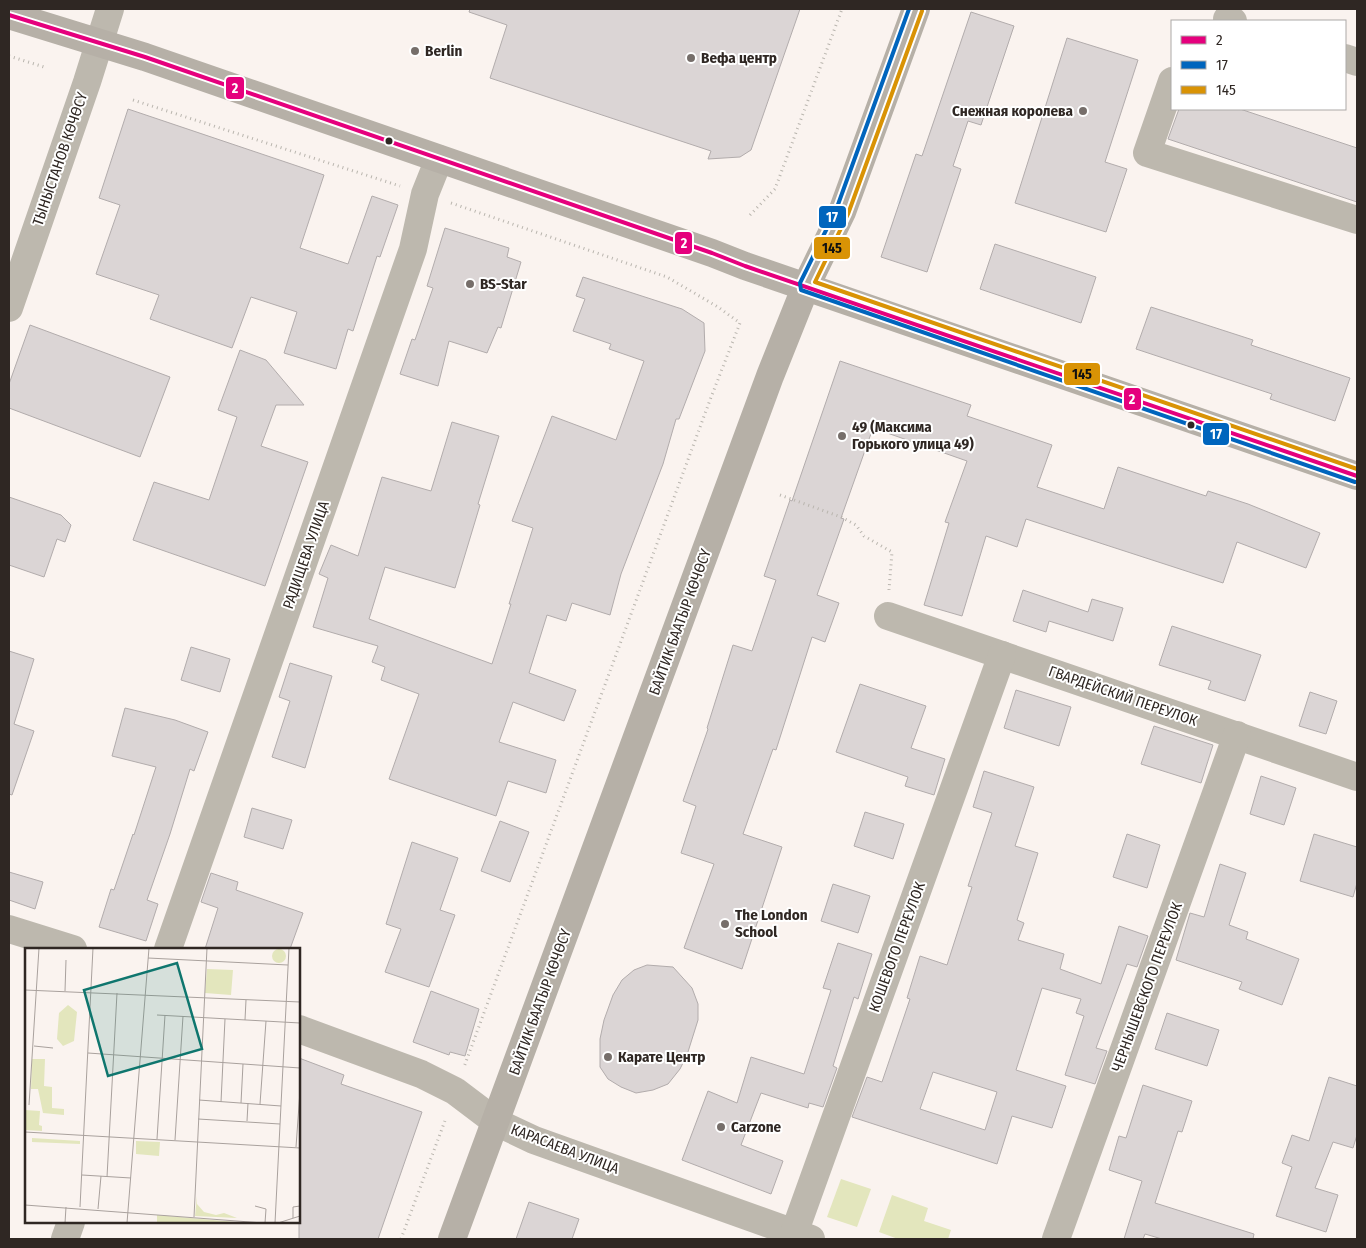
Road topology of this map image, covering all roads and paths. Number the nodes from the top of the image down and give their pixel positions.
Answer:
1 (110, 9) edge
2 (842, 9) edge
3 (916, 9) edge
4 (9, 15) edge
5 (100, 42) junction
6 (9, 56) edge
7 (44, 67) dead end
8 (1171, 84) edge
9 (439, 159) junction
10 (750, 215) dead end
11 (1357, 220) edge
12 (806, 286) junction
13 (9, 308) edge
14 (740, 324) dead end
15 (1357, 476) edge
16 (780, 495) dead end
17 (888, 616) joint
18 (1002, 655) junction
19 (1237, 735) junction
20 (1357, 777) edge
21 (9, 929) edge
22 (70, 948) edge
23 (168, 948) edge
24 (300, 1029) edge
25 (456, 1091) junction
26 (496, 1122) junction
27 (71, 1223) edge
28 (800, 1237) edge
29 (64, 1239) edge
30 (401, 1239) edge
31 (452, 1239) edge
32 (1056, 1239) edge

1 - 5 street, ТЫНЫСТАНОВ КӨЧӨСҮ
2 - 10 path
3 - 12 main road, БАЙТИК БААТЫР КӨЧӨСҮ
4 - 5 main road
5 - 9 main road
5 - 13 street, ТЫНЫСТАНОВ КӨЧӨСҮ
6 - 7 path
8 - 11 street
9 - 12 main road
9 - 23 street, РАДИЩЕВА УЛИЦА
12 - 15 main road
12 - 26 main road, БАЙТИК БААТЫР КӨЧӨСҮ
14 - 25 path
16 - 17 path
17 - 18 street, ГВАРДЕЙСКИЙ ПЕРЕУЛОК
18 - 19 street, ГВАРДЕЙСКИЙ ПЕРЕУЛОК
18 - 28 street, КОШЕВОГО ПЕРЕУЛОК
19 - 20 street, ГВАРДЕЙСКИЙ ПЕРЕУЛОК
19 - 32 street, ЧЕРНЫШЕВСКОГО ПЕРЕУЛОК
21 - 22 street
24 - 25 street, КАРАСАЕВА УЛИЦА
25 - 26 street, КАРАСАЕВА УЛИЦА
25 - 30 path
26 - 28 street, КАРАСАЕВА УЛИЦА
26 - 31 main road, БАЙТИК БААТЫР КӨЧӨСҮ
27 - 29 street

